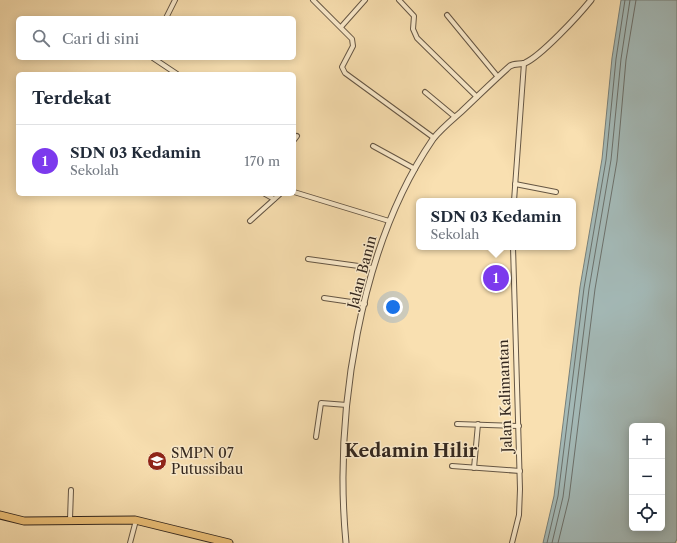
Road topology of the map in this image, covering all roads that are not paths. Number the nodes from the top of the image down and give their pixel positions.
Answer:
1 (175, 0) edge
2 (313, 0) edge
3 (365, 0) edge
4 (399, 0) edge
5 (591, 0) edge
6 (447, 15) dead end
7 (167, 16) edge
8 (342, 27) junction
9 (156, 60) edge
10 (524, 63) junction
11 (174, 72) edge
12 (498, 77) junction
13 (425, 92) dead end
14 (477, 97) junction
15 (455, 117) junction
16 (434, 138) junction
17 (373, 146) dead end
18 (415, 169) junction
19 (515, 184) junction
20 (556, 192) dead end
21 (296, 193) edge
22 (269, 196) edge
23 (278, 196) edge
24 (514, 198) edge
25 (274, 199) junction
26 (250, 221) dead end
27 (389, 221) junction
28 (513, 250) edge
29 (308, 259) dead end
30 (373, 268) junction
31 (324, 298) dead end
32 (365, 304) junction
33 (347, 405) junction
34 (457, 424) dead end
35 (478, 424) junction
36 (519, 426) junction
37 (316, 437) dead end
38 (452, 466) dead end
39 (474, 468) junction
40 (520, 471) junction
41 (71, 490) dead end
42 (0, 515) edge
43 (70, 519) junction
44 (0, 520) edge
45 (96, 521) junction
46 (135, 524) junction
47 (216, 542) edge
48 (130, 543) edge
49 (229, 543) edge
50 (346, 543) edge
51 (512, 543) edge

1 - 7 street
2 - 8 street
3 - 8 street
4 - 14 street
5 - 10 street
6 - 12 street
8 - 16 street
9 - 11 street
10 - 12 street, Jalan Banin
10 - 19 street
12 - 14 street, Jalan Banin
13 - 15 street
14 - 15 street, Jalan Banin
15 - 16 street, Jalan Banin
16 - 18 street, Jalan Banin
17 - 18 street
18 - 27 street, Jalan Banin
19 - 20 street
19 - 24 street
21 - 27 street
22 - 25 street
23 - 25 street
25 - 26 street
27 - 30 street, Jalan Banin
28 - 36 street, Jalan Kalimantan
29 - 30 street
30 - 32 street, Jalan Banin
31 - 32 street
32 - 33 street, Jalan Banin
33 - 37 street
33 - 50 street, Jalan Banin
34 - 35 street
35 - 36 street
35 - 39 street
36 - 40 street, Jalan Kalimantan
38 - 39 street
39 - 40 street
40 - 51 street, Jalan Kalimantan
41 - 43 street
42 - 43 highway
43 - 45 highway
44 - 45 highway
45 - 46 highway
45 - 47 highway
46 - 47 highway
46 - 48 street
47 - 49 highway

